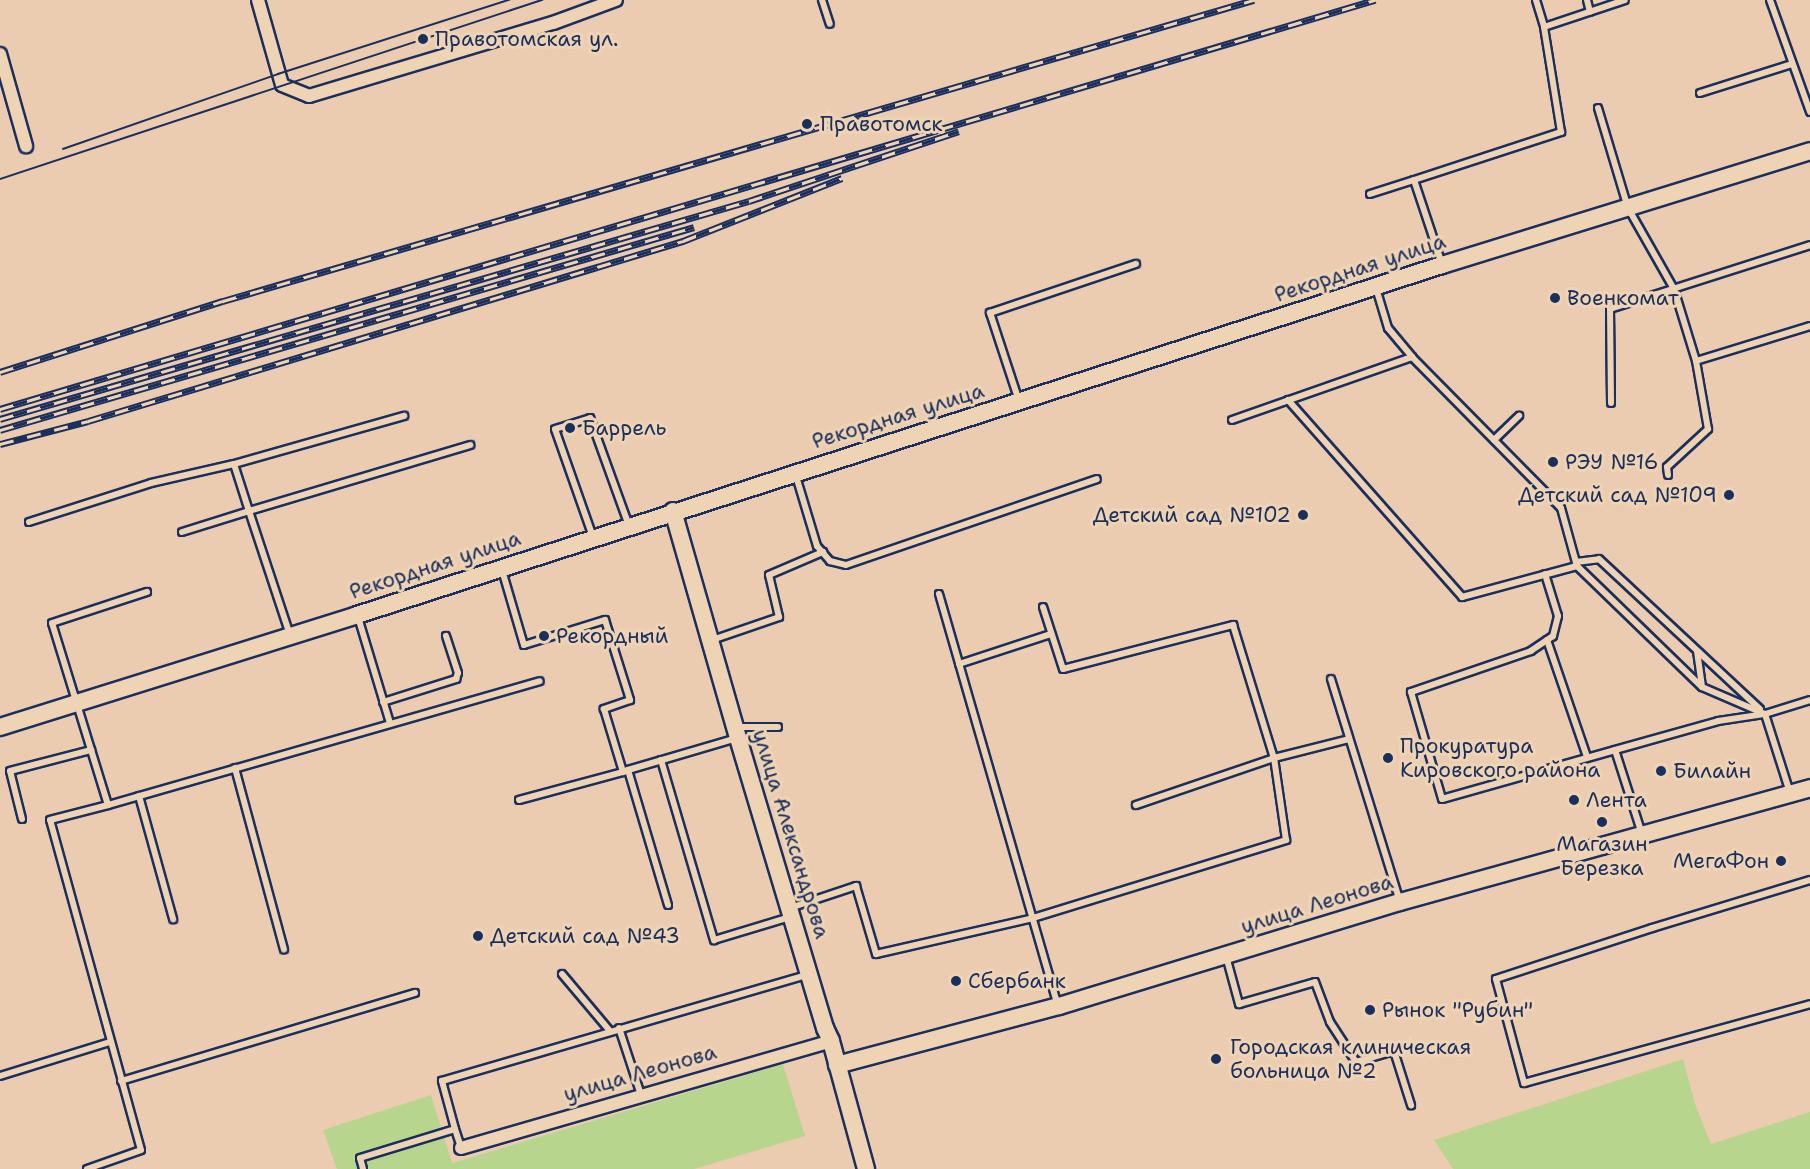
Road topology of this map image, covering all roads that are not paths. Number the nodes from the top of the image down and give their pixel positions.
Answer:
1 (258, 0) edge
2 (616, 0) edge
3 (822, 0) edge
4 (1536, 0) edge
5 (1587, 0) edge
6 (1625, 0) edge
7 (1770, 0) edge
8 (1590, 12) junction
9 (830, 24) dead end
10 (1544, 27) junction
11 (0, 54) edge
12 (1792, 64) junction
13 (1700, 93) dead end
14 (1598, 108) dead end
15 (1810, 112) edge
16 (26, 146) dead end
17 (1810, 151) edge
18 (1414, 180) junction
19 (1370, 194) dead end
20 (1628, 208) junction
21 (1810, 244) edge
22 (1136, 264) dead end
23 (1442, 265) junction
24 (1376, 287) junction
25 (1674, 289) junction
26 (1810, 326) edge
27 (1412, 357) junction
28 (1696, 362) junction
29 (1288, 400) junction
30 (1020, 402) junction
31 (1611, 402) dead end
32 (404, 416) dead end
33 (1519, 416) dead end
34 (1232, 420) dead end
35 (1494, 440) junction
36 (470, 445) dead end
37 (234, 464) junction
38 (795, 472) junction
39 (1668, 475) dead end
40 (1097, 479) dead end
41 (249, 511) junction
42 (673, 511) junction
43 (29, 522) dead end
44 (629, 526) junction
45 (182, 532) dead end
46 (593, 538) junction
47 (823, 552) junction
48 (1576, 564) junction
49 (501, 567) junction
50 (1545, 574) junction
51 (147, 592) dead end
52 (939, 594) dead end
53 (1042, 607) dead end
54 (357, 615) junction
55 (1051, 634) junction
56 (290, 636) junction
57 (446, 636) dead end
58 (1547, 640) junction
59 (712, 641) junction
60 (1697, 650) junction
61 (959, 663) junction
62 (1331, 679) dead end
63 (540, 681) dead end
64 (1702, 687) junction
65 (1810, 700) edge
66 (76, 702) junction
67 (384, 702) junction
68 (1765, 714) junction
69 (390, 723) junction
70 (0, 727) edge
71 (778, 727) dead end
72 (737, 733) junction
73 (1349, 739) junction
74 (91, 750) junction
75 (1614, 750) junction
76 (1587, 757) junction
77 (1274, 758) junction
78 (661, 760) junction
79 (235, 768) junction
80 (625, 771) junction
81 (1810, 788) edge
82 (1790, 794) junction
83 (139, 796) junction
84 (519, 800) dead end
85 (108, 805) junction
86 (1136, 805) dead end
87 (22, 819) dead end
88 (1642, 836) junction
89 (1810, 880) edge
90 (1400, 902) junction
91 (668, 905) dead end
92 (791, 912) junction
93 (1033, 918) junction
94 (173, 919) dead end
95 (284, 950) dead end
96 (1226, 956) junction
97 (562, 974) dead end
98 (810, 974) junction
99 (415, 993) dead end
100 (1810, 1004) edge
101 (1059, 1006) junction
102 (619, 1028) junction
103 (610, 1031) junction
104 (831, 1041) junction
105 (110, 1042) junction
106 (837, 1065) junction
107 (0, 1076) edge
108 (121, 1081) junction
109 (641, 1095) junction
110 (1411, 1105) dead end
111 (455, 1129) junction
112 (461, 1148) joint
113 (108, 1165) edge
114 (87, 1169) edge
115 (363, 1169) edge
116 (866, 1169) edge

1 - 2 street
3 - 9 lane
4 - 10 lane
5 - 8 lane
6 - 8 lane
7 - 12 lane
8 - 10 lane
10 - 18 lane
11 - 16 street
12 - 13 lane
12 - 15 lane
14 - 20 lane
17 - 20 main road, Рекордная улица
18 - 19 lane
18 - 23 lane
20 - 23 main road, Рекордная улица
20 - 25 lane
21 - 25 lane
22 - 30 lane
23 - 24 main road, Рекордная улица
24 - 27 lane
24 - 30 main road, Рекордная улица
25 - 28 lane
25 - 31 lane
26 - 28 lane
27 - 29 lane
27 - 35 lane
28 - 39 lane
29 - 34 lane
29 - 50 lane
30 - 38 main road, Рекордная улица
32 - 37 lane
33 - 35 lane
35 - 48 lane
36 - 41 lane
37 - 41 lane
37 - 43 lane
38 - 42 main road, Рекордная улица
38 - 47 lane
40 - 47 lane
41 - 45 lane
41 - 56 lane
42 - 44 main road, Рекордная улица
42 - 59 main road, улица Александрова
44 - 46 main road, Рекордная улица
44 - 46 lane
46 - 49 main road, Рекордная улица
47 - 59 lane
48 - 50 lane
48 - 60 lane
48 - 64 lane
49 - 54 main road, Рекордная улица
49 - 80 lane
50 - 58 lane
51 - 66 lane
52 - 61 lane
53 - 55 lane
54 - 56 main road, Рекордная улица
54 - 67 lane
55 - 61 lane
55 - 77 lane
56 - 66 main road, Рекордная улица
57 - 67 lane
58 - 76 lane
58 - 76 lane
59 - 72 main road, улица Александрова
60 - 64 lane
60 - 68 lane
61 - 93 lane
62 - 73 lane
63 - 69 lane
64 - 68 lane
65 - 68 lane
66 - 70 main road, Рекордная улица
66 - 74 lane
67 - 69 lane
68 - 75 lane
68 - 82 lane
69 - 79 lane
71 - 72 lane
72 - 78 lane
72 - 92 main road, улица Александрова
73 - 77 lane
73 - 90 lane
74 - 85 lane
74 - 87 lane
75 - 76 lane
75 - 88 lane
77 - 86 lane
77 - 93 lane
78 - 80 lane
78 - 92 lane
79 - 83 lane
79 - 95 lane
80 - 84 lane
80 - 91 lane
81 - 82 main road, улица Леонова
82 - 88 main road, улица Леонова
83 - 85 lane
83 - 94 lane
85 - 105 lane
88 - 90 main road, улица Леонова
89 - 100 lane
90 - 96 main road, улица Леонова
92 - 93 lane
92 - 98 main road, улица Александрова
93 - 101 lane
96 - 101 main road, улица Леонова
96 - 110 lane
97 - 103 lane
98 - 102 lane
98 - 104 main road, улица Александрова
99 - 108 lane
101 - 106 main road, улица Леонова
102 - 103 lane
102 - 109 lane
103 - 111 lane
104 - 106 main road, улица Александрова
104 - 109 street, улица Леонова
105 - 107 lane
105 - 108 lane
106 - 116 main road, улица Александрова
108 - 113 lane
109 - 112 street, улица Леонова
111 - 112 lane
111 - 115 lane
113 - 114 lane

